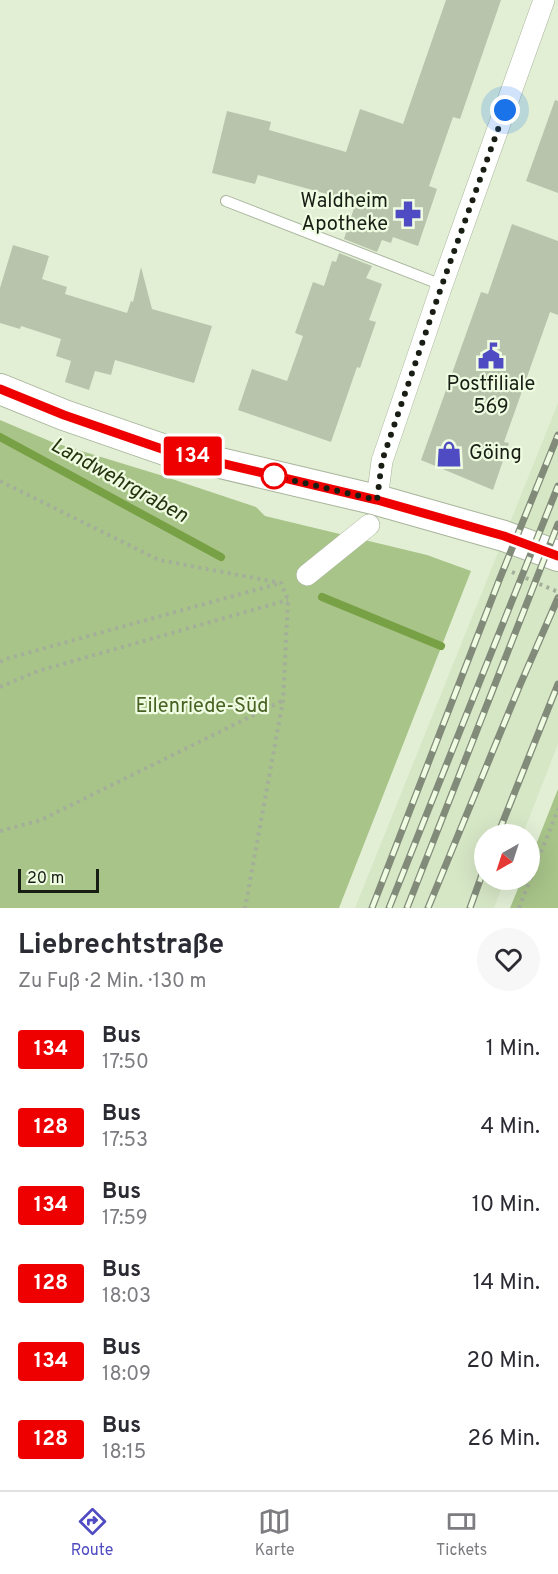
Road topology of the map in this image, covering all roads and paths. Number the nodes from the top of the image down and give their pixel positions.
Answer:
1 (544, 0) edge
2 (226, 201) dead end
3 (442, 285) junction
4 (0, 389) edge
5 (0, 481) edge
6 (373, 512) junction
7 (558, 556) edge
8 (307, 575) joint
9 (281, 583) junction
10 (288, 600) junction
11 (0, 662) edge
12 (0, 687) edge
13 (283, 701) junction
14 (558, 809) edge
15 (0, 831) edge
16 (245, 908) edge
17 (519, 908) edge

1 - 3 street
2 - 3 lane
3 - 6 street
4 - 6 street
5 - 9 path
6 - 7 street
6 - 8 street
8 - 9 path
9 - 10 path
9 - 11 path
10 - 12 path
10 - 13 path
13 - 15 path
13 - 16 path
14 - 17 path

